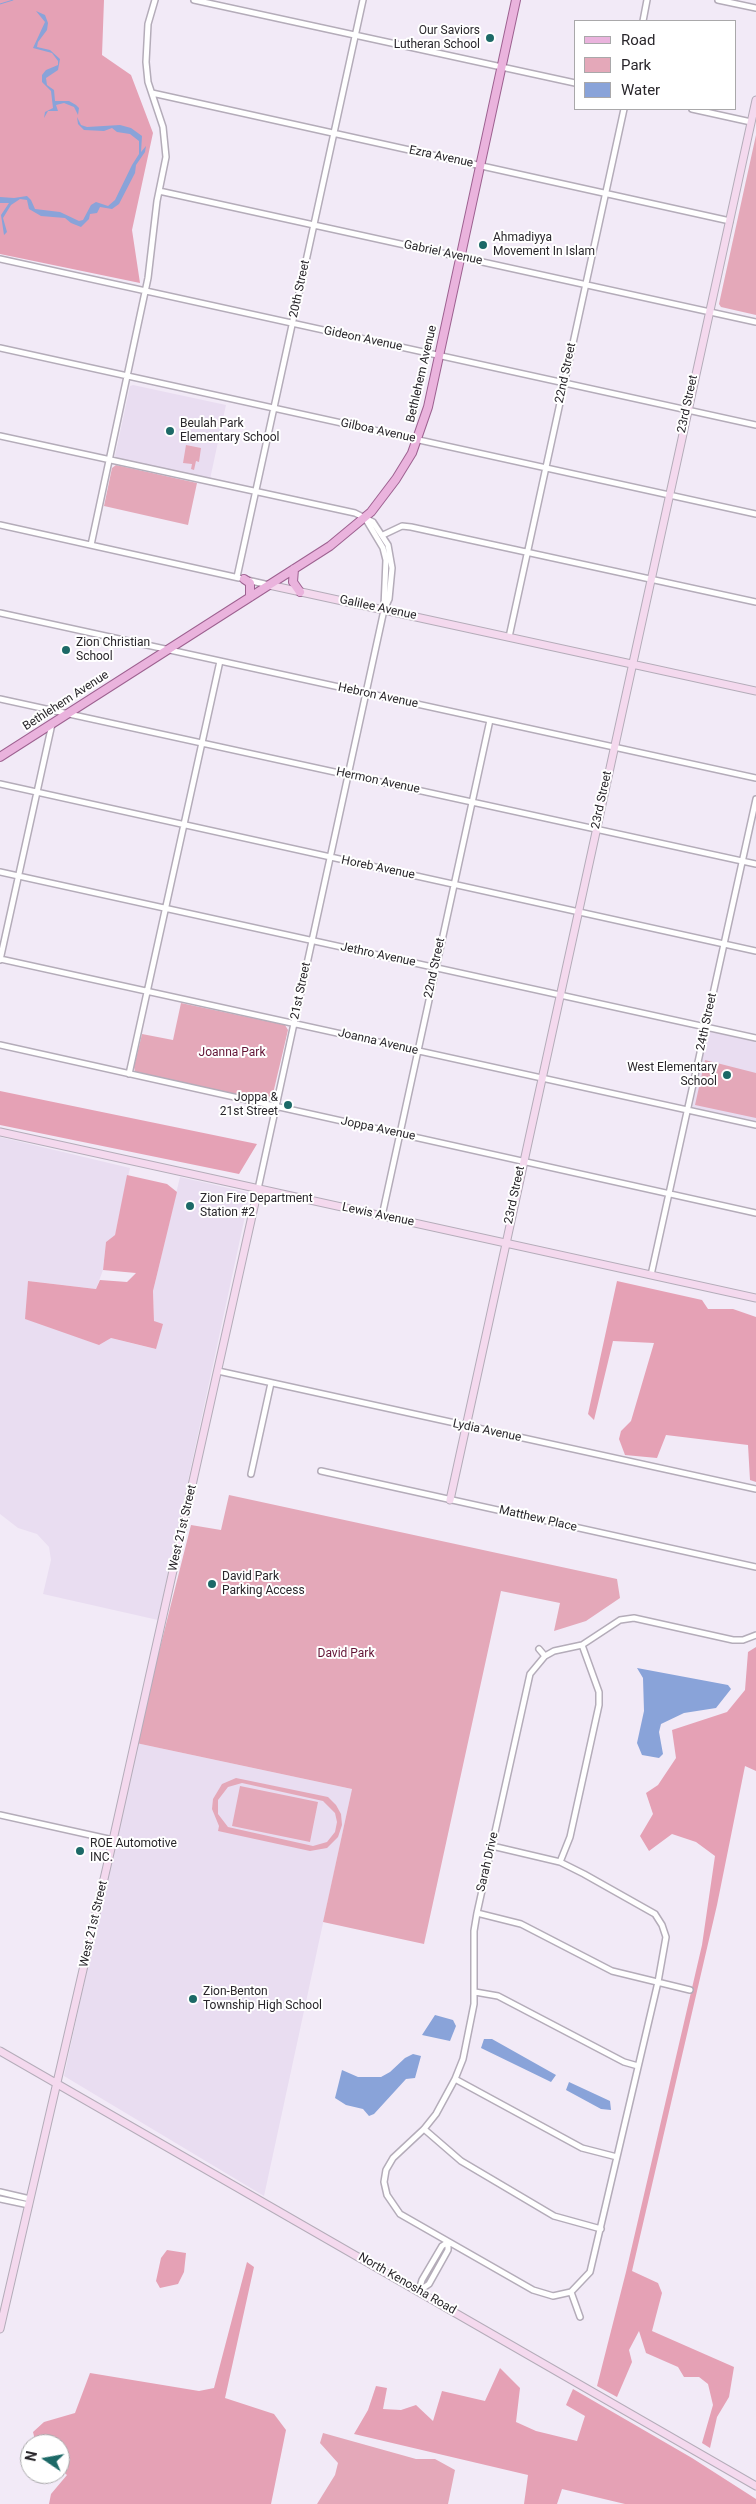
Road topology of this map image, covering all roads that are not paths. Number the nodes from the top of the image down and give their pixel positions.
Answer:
1 (155, 0) edge
2 (194, 0) edge
3 (363, 0) edge
4 (516, 0) edge
5 (647, 0) edge
6 (718, 0) edge
7 (756, 8) edge
8 (643, 20) edge
9 (355, 35) junction
10 (502, 67) junction
11 (574, 83) edge
12 (152, 94) junction
13 (756, 100) edge
14 (624, 110) edge
15 (697, 110) edge
16 (751, 122) junction
17 (334, 134) junction
18 (480, 166) junction
19 (159, 191) junction
20 (605, 193) junction
21 (730, 221) junction
22 (314, 224) junction
23 (460, 257) junction
24 (0, 258) edge
25 (586, 284) junction
26 (146, 291) junction
27 (709, 311) junction
28 (756, 322) edge
29 (292, 324) junction
30 (0, 348) edge
31 (439, 356) junction
32 (128, 376) junction
33 (564, 383) junction
34 (274, 408) junction
35 (687, 410) junction
36 (756, 425) edge
37 (0, 436) edge
38 (417, 440) junction
39 (110, 460) junction
40 (546, 468) junction
41 (256, 492) junction
42 (668, 495) junction
43 (756, 514) edge
44 (365, 518) junction
45 (0, 525) edge
46 (383, 535) junction
47 (91, 545) junction
48 (527, 552) junction
49 (294, 569) junction
50 (241, 578) junction
51 (650, 579) junction
52 (269, 585) junction
53 (300, 592) junction
54 (250, 598) junction
55 (756, 602) edge
56 (384, 610) junction
57 (0, 613) edge
58 (509, 637) junction
59 (168, 650) junction
60 (220, 661) junction
61 (632, 664) junction
62 (756, 691) edge
63 (366, 693) junction
64 (0, 698) edge
65 (68, 713) junction
66 (490, 720) junction
67 (52, 723) junction
68 (202, 742) junction
69 (613, 747) junction
70 (0, 757) edge
71 (349, 775) junction
72 (756, 778) edge
73 (0, 784) edge
74 (38, 793) junction
75 (756, 799) edge
76 (473, 802) junction
77 (183, 826) junction
78 (595, 829) junction
79 (331, 858) junction
80 (742, 862) junction
81 (756, 864) edge
82 (0, 872) edge
83 (19, 876) junction
84 (454, 885) junction
85 (165, 908) junction
86 (577, 912) junction
87 (313, 940) junction
88 (724, 944) junction
89 (756, 951) edge
90 (0, 960) edge
91 (435, 967) junction
92 (147, 991) junction
93 (559, 994) junction
94 (294, 1024) junction
95 (706, 1027) junction
96 (756, 1038) edge
97 (0, 1046) edge
98 (418, 1051) junction
99 (129, 1074) junction
100 (540, 1078) junction
101 (276, 1106) junction
102 (688, 1110) junction
103 (756, 1125) edge
104 (0, 1132) edge
105 (400, 1134) junction
106 (522, 1161) junction
107 (258, 1188) junction
108 (670, 1194) junction
109 (756, 1213) edge
110 (382, 1216) junction
111 (504, 1243) junction
112 (652, 1275) junction
113 (756, 1298) edge
114 (218, 1372) junction
115 (271, 1383) junction
116 (466, 1426) junction
117 (321, 1471) dead end
118 (251, 1474) dead end
119 (756, 1490) edge
120 (450, 1500) junction
121 (756, 1567) edge
122 (756, 1635) edge
123 (582, 1645) junction
124 (539, 1649) dead end
125 (545, 1656) junction
126 (0, 1815) edge
127 (113, 1840) junction
128 (492, 1846) junction
129 (560, 1862) junction
130 (477, 1913) junction
131 (658, 1982) junction
132 (690, 1990) dead end
133 (475, 1992) junction
134 (0, 2051) edge
135 (638, 2066) junction
136 (455, 2079) junction
137 (58, 2084) junction
138 (424, 2129) junction
139 (617, 2157) junction
140 (0, 2192) edge
141 (0, 2199) edge
142 (30, 2202) junction
143 (600, 2229) junction
144 (448, 2242) junction
145 (419, 2291) junction
146 (570, 2292) junction
147 (580, 2317) dead end
148 (0, 2329) edge
149 (756, 2486) edge

1 - 12 street
2 - 9 street
3 - 9 street, 20th Street
4 - 10 main road, Bethlehem Avenue
5 - 8 street
6 - 7 street
9 - 10 street
9 - 17 street, 20th Street
10 - 11 street
10 - 18 main road, Bethlehem Avenue
12 - 17 street, Ezra Avenue
12 - 19 street
13 - 16 street, 23rd Street
14 - 20 street, 22nd Street
15 - 16 street
16 - 21 street, 23rd Street
17 - 18 street, Ezra Avenue
17 - 22 street, 20th Street
18 - 20 street, Ezra Avenue
18 - 23 main road, Bethlehem Avenue
19 - 22 street, Gabriel Avenue
19 - 26 street
20 - 21 street, Ezra Avenue
20 - 25 street, 22nd Street
21 - 27 street, 23rd Street
22 - 23 street, Gabriel Avenue
22 - 29 street, 20th Street
23 - 25 street, Gabriel Avenue
23 - 31 main road, Bethlehem Avenue
24 - 26 street, Gideon Avenue
25 - 27 street, Gabriel Avenue
25 - 33 street, 22nd Street
26 - 29 street, Gideon Avenue
26 - 32 street
27 - 28 street, Gabriel Avenue
27 - 35 street, 23rd Street
29 - 31 street, Gideon Avenue
29 - 34 street, 20th Street
30 - 32 street, Gilboa Avenue
31 - 33 street, Gideon Avenue
31 - 38 main road, Bethlehem Avenue
32 - 34 street, Gilboa Avenue
32 - 39 street
33 - 35 street, Gideon Avenue
33 - 40 street, 22nd Street
34 - 38 street, Gilboa Avenue
34 - 41 street, 20th Street
35 - 36 street, Gideon Avenue
35 - 42 street, 23rd Street
37 - 39 street
38 - 40 street, Gilboa Avenue
38 - 44 main road, Bethlehem Avenue
39 - 41 street
39 - 47 street
40 - 42 street, Gilboa Avenue
40 - 48 street, 22nd Street
41 - 44 street
41 - 50 street, 20th Street
42 - 43 street, Gilboa Avenue
42 - 51 street, 23rd Street
44 - 46 street
44 - 49 main road, Bethlehem Avenue
44 - 56 street, 21st Street
45 - 47 street, Galilee Avenue
46 - 48 street
46 - 56 street, 21st Street
47 - 50 street, Galilee Avenue
48 - 51 street
48 - 58 street, 22nd Street
49 - 52 main road, Bethlehem Avenue
49 - 53 main road
50 - 52 street, Galilee Avenue
50 - 54 main road
51 - 55 street
51 - 61 street, 23rd Street
52 - 53 street, Galilee Avenue
52 - 54 main road, Bethlehem Avenue
53 - 56 street, Galilee Avenue
54 - 59 main road, Bethlehem Avenue
56 - 58 street, Galilee Avenue
56 - 63 street, 21st Street
57 - 59 street, Hebron Avenue
58 - 61 street, Galilee Avenue
59 - 60 street, Hebron Avenue
59 - 65 main road, Bethlehem Avenue
60 - 63 street, Hebron Avenue
60 - 68 street
61 - 62 street, Galilee Avenue
61 - 69 street, 23rd Street
63 - 66 street, Hebron Avenue
63 - 71 street, 21st Street
64 - 65 street, Hermon Avenue
65 - 67 main road, Bethlehem Avenue
65 - 68 street, Hermon Avenue
66 - 69 street, Hebron Avenue
66 - 76 street, 22nd Street
67 - 70 main road, Bethlehem Avenue
67 - 74 street
68 - 71 street, Hermon Avenue
68 - 77 street
69 - 72 street, Hebron Avenue
69 - 78 street, 23rd Street
71 - 76 street, Hermon Avenue
71 - 79 street, 21st Street
73 - 74 street, Horeb Avenue
74 - 77 street, Horeb Avenue
74 - 83 street
75 - 80 street, 24th Street
76 - 78 street, Hermon Avenue
76 - 84 street, 22nd Street
77 - 79 street, Horeb Avenue
77 - 85 street
78 - 80 street, Hermon Avenue
78 - 86 street, 23rd Street
79 - 84 street, Horeb Avenue
79 - 87 street, 21st Street
80 - 81 street, Hermon Avenue
80 - 88 street, 24th Street
82 - 83 street, Jethro Avenue
83 - 85 street, Jethro Avenue
83 - 90 street
84 - 86 street, Horeb Avenue
84 - 91 street, 22nd Street
85 - 87 street, Jethro Avenue
85 - 92 street
86 - 88 street, Horeb Avenue
86 - 93 street, 23rd Street
87 - 91 street, Jethro Avenue
87 - 94 street, 21st Street
88 - 89 street, Horeb Avenue
88 - 95 street, 24th Street
90 - 92 street, Joanna Avenue
91 - 93 street, Jethro Avenue
91 - 98 street, 22nd Street
92 - 94 street, Joanna Avenue
92 - 99 street
93 - 95 street, Jethro Avenue
93 - 100 street, 23rd Street
94 - 98 street, Joanna Avenue
94 - 101 street, 21st Street
95 - 96 street, Jethro Avenue
95 - 102 street, 24th Street
97 - 99 street, Joppa Avenue
98 - 100 street, Joanna Avenue
98 - 105 street, 22nd Street
99 - 101 street, Joppa Avenue
100 - 102 street, Joanna Avenue
100 - 106 street, 23rd Street
101 - 105 street, Joppa Avenue
101 - 107 street, 21st Street
102 - 103 street, Joanna Avenue
102 - 108 street, 24th Street
104 - 107 street, Lewis Avenue
105 - 106 street, Joppa Avenue
105 - 110 street, 22nd Street
106 - 108 street, Joppa Avenue
106 - 111 street, 23rd Street
107 - 110 street, Lewis Avenue
107 - 114 street, 21st Street
108 - 109 street, Joppa Avenue
108 - 112 street, 24th Street
110 - 111 street, Lewis Avenue
111 - 112 street, Lewis Avenue
111 - 116 street, 23rd Street
112 - 113 street, Lewis Avenue
114 - 115 street, Lydia Avenue
114 - 127 street, West 21st Street
115 - 116 street, Lydia Avenue
115 - 118 street
116 - 119 street, Lydia Avenue
116 - 120 street, 23rd Street
117 - 120 street, Matthew Place
120 - 121 street, Matthew Place
122 - 123 street
123 - 125 street
123 - 129 street
124 - 125 street
125 - 128 street, Sarah Drive
126 - 127 street
127 - 137 street, West 21st Street
128 - 129 street
128 - 130 street, Sarah Drive
129 - 131 street
130 - 131 street
130 - 133 street, Sarah Drive
131 - 132 street
131 - 135 street
133 - 135 street
133 - 136 street, Sarah Drive
134 - 137 street, North Kenosha Road
135 - 139 street
136 - 138 street, Sarah Drive
136 - 139 street
137 - 142 street, West 21st Street
137 - 145 street, North Kenosha Road
138 - 143 street
138 - 144 street, Sarah Drive
139 - 143 street
140 - 142 street
141 - 142 street
142 - 148 street, West 21st Street
143 - 146 street
144 - 145 street
144 - 146 street, Sarah Drive
145 - 149 street, North Kenosha Road
146 - 147 street

